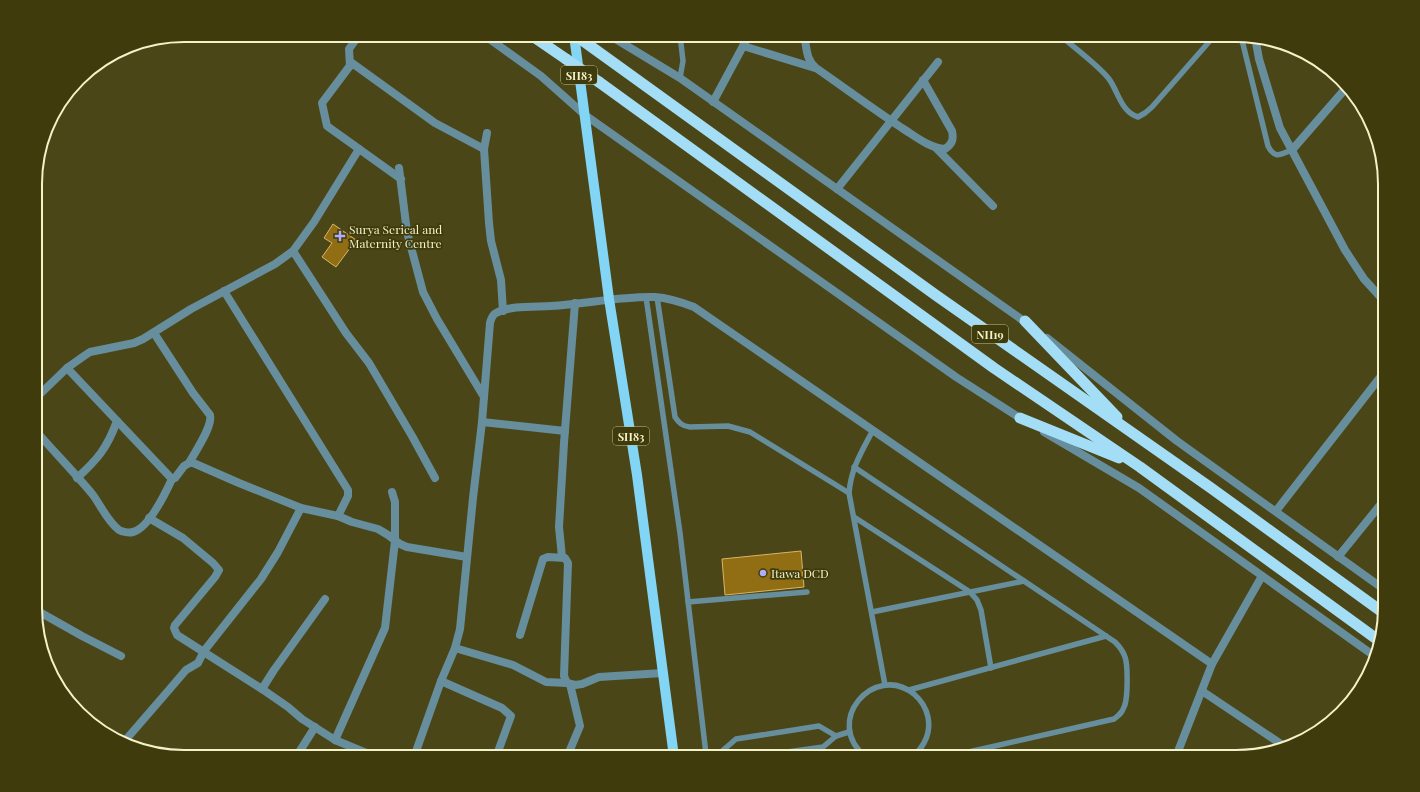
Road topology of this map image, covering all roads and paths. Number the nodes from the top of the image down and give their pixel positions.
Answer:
1 (354, 42) edge
2 (494, 42) edge
3 (541, 42) edge
4 (575, 42) edge
5 (584, 42) edge
6 (621, 42) edge
7 (681, 42) edge
8 (745, 42) edge
9 (806, 42) edge
10 (1068, 42) edge
11 (1209, 42) edge
12 (1242, 42) edge
13 (1256, 43) edge
14 (743, 46) junction
15 (938, 62) dead end
16 (350, 66) junction
17 (816, 68) junction
18 (680, 78) junction
19 (923, 80) junction
20 (1344, 91) edge
21 (713, 102) junction
22 (585, 115) junction
23 (892, 121) junction
24 (487, 133) dead end
25 (359, 149) junction
26 (484, 149) junction
27 (938, 149) junction
28 (1290, 151) junction
29 (399, 168) dead end
30 (401, 179) junction
31 (837, 189) junction
32 (993, 206) dead end
33 (293, 251) junction
34 (224, 291) junction
35 (1378, 294) edge
36 (646, 297) junction
37 (657, 297) junction
38 (609, 299) junction
39 (575, 303) junction
40 (503, 311) junction
41 (1025, 321) junction
42 (154, 333) junction
43 (67, 368) junction
44 (1378, 380) edge
45 (42, 392) edge
46 (484, 397) junction
47 (1020, 418) junction
48 (117, 421) junction
49 (482, 422) junction
50 (873, 430) junction
51 (565, 431) junction
52 (1135, 434) junction
53 (42, 438) edge
54 (189, 462) junction
55 (854, 467) junction
56 (1140, 467) junction
57 (77, 478) junction
58 (435, 478) dead end
59 (172, 479) junction
60 (392, 492) dead end
61 (849, 493) junction
62 (301, 508) junction
63 (1378, 508) edge
64 (1276, 512) junction
65 (338, 516) junction
66 (854, 517) junction
67 (149, 518) junction
68 (395, 541) junction
69 (467, 557) junction
70 (562, 557) junction
71 (1338, 557) junction
72 (1262, 576) junction
73 (1024, 581) junction
74 (1378, 585) edge
75 (807, 592) dead end
76 (970, 592) junction
77 (325, 598) dead end
78 (688, 602) junction
79 (1378, 609) edge
80 (872, 612) junction
81 (42, 613) edge
82 (520, 635) dead end
83 (1106, 636) junction
84 (1375, 638) edge
85 (455, 648) junction
86 (204, 651) junction
87 (1370, 654) edge
88 (121, 656) dead end
89 (1212, 664) junction
90 (991, 668) junction
91 (663, 673) junction
92 (441, 681) junction
93 (568, 684) junction
94 (886, 685) junction
95 (262, 689) junction
96 (909, 690) junction
97 (1202, 691) junction
98 (315, 727) junction
99 (849, 732) junction
100 (836, 736) junction
101 (127, 738) edge
102 (335, 740) junction
103 (1279, 743) edge
104 (300, 750) edge
105 (359, 750) edge
106 (416, 750) edge
107 (499, 750) edge
108 (570, 750) edge
109 (673, 750) edge
110 (706, 750) edge
111 (723, 750) edge
112 (801, 750) edge
113 (858, 750) edge
114 (920, 750) edge
115 (977, 750) edge
116 (1178, 750) edge

1 - 16 street
2 - 22 street
3 - 56 highway, NH19, bridge
4 - 22 main road, SH83
5 - 52 highway, NH19
6 - 18 street
7 - 18 lane
8 - 14 street
9 - 17 street
10 - 11 lane
12 - 28 lane
13 - 28 street
14 - 17 street
14 - 21 street
15 - 19 street
16 - 25 street
16 - 26 street
17 - 23 street
18 - 21 street
19 - 23 street
19 - 27 street
20 - 28 street
21 - 31 street
22 - 38 main road, SH83
22 - 47 street
23 - 27 street
23 - 31 street
24 - 26 street
25 - 30 street
25 - 33 street
26 - 40 street
27 - 32 street
28 - 35 street
29 - 30 street
30 - 46 street
31 - 41 street
33 - 34 street
33 - 58 street
34 - 42 street
34 - 65 street
36 - 37 street
36 - 38 street
36 - 78 lane
37 - 50 street
37 - 61 lane
38 - 39 street
38 - 91 main road, SH83
39 - 40 street
39 - 51 street
40 - 46 street
41 - 52 highway
41 - 64 street
42 - 43 street
42 - 54 street
43 - 45 street
43 - 48 street
44 - 64 street
46 - 49 street
47 - 56 highway
47 - 72 street
48 - 57 street
48 - 59 street
49 - 51 street
49 - 69 street
50 - 55 lane
50 - 89 street
51 - 70 street
52 - 79 highway, NH19
53 - 57 street
54 - 59 street
54 - 62 street
55 - 61 lane
55 - 73 lane
56 - 84 highway, NH19
57 - 67 street
59 - 67 street
60 - 68 street
61 - 66 lane
62 - 65 street
62 - 86 street
63 - 71 street
64 - 71 street
65 - 68 street
66 - 76 lane
66 - 80 lane
67 - 86 street
68 - 69 street
68 - 102 street
69 - 85 street
70 - 82 street
70 - 93 street
71 - 74 street
72 - 87 street
72 - 89 street
73 - 76 lane
73 - 83 lane
75 - 78 lane
76 - 80 lane
76 - 90 lane
77 - 95 street
78 - 110 lane
80 - 94 lane
81 - 88 street
83 - 90 lane
83 - 115 lane
85 - 92 street
85 - 93 street
86 - 95 street
86 - 101 street
89 - 97 street
90 - 96 lane
91 - 93 street
91 - 109 main road, SH83
92 - 106 street
92 - 107 street
93 - 108 street
94 - 96 lane
94 - 99 lane
95 - 98 street
96 - 114 lane
97 - 103 street
97 - 116 street
98 - 102 street
98 - 104 street
99 - 100 lane
99 - 113 lane
100 - 111 lane
100 - 112 lane
102 - 105 street

